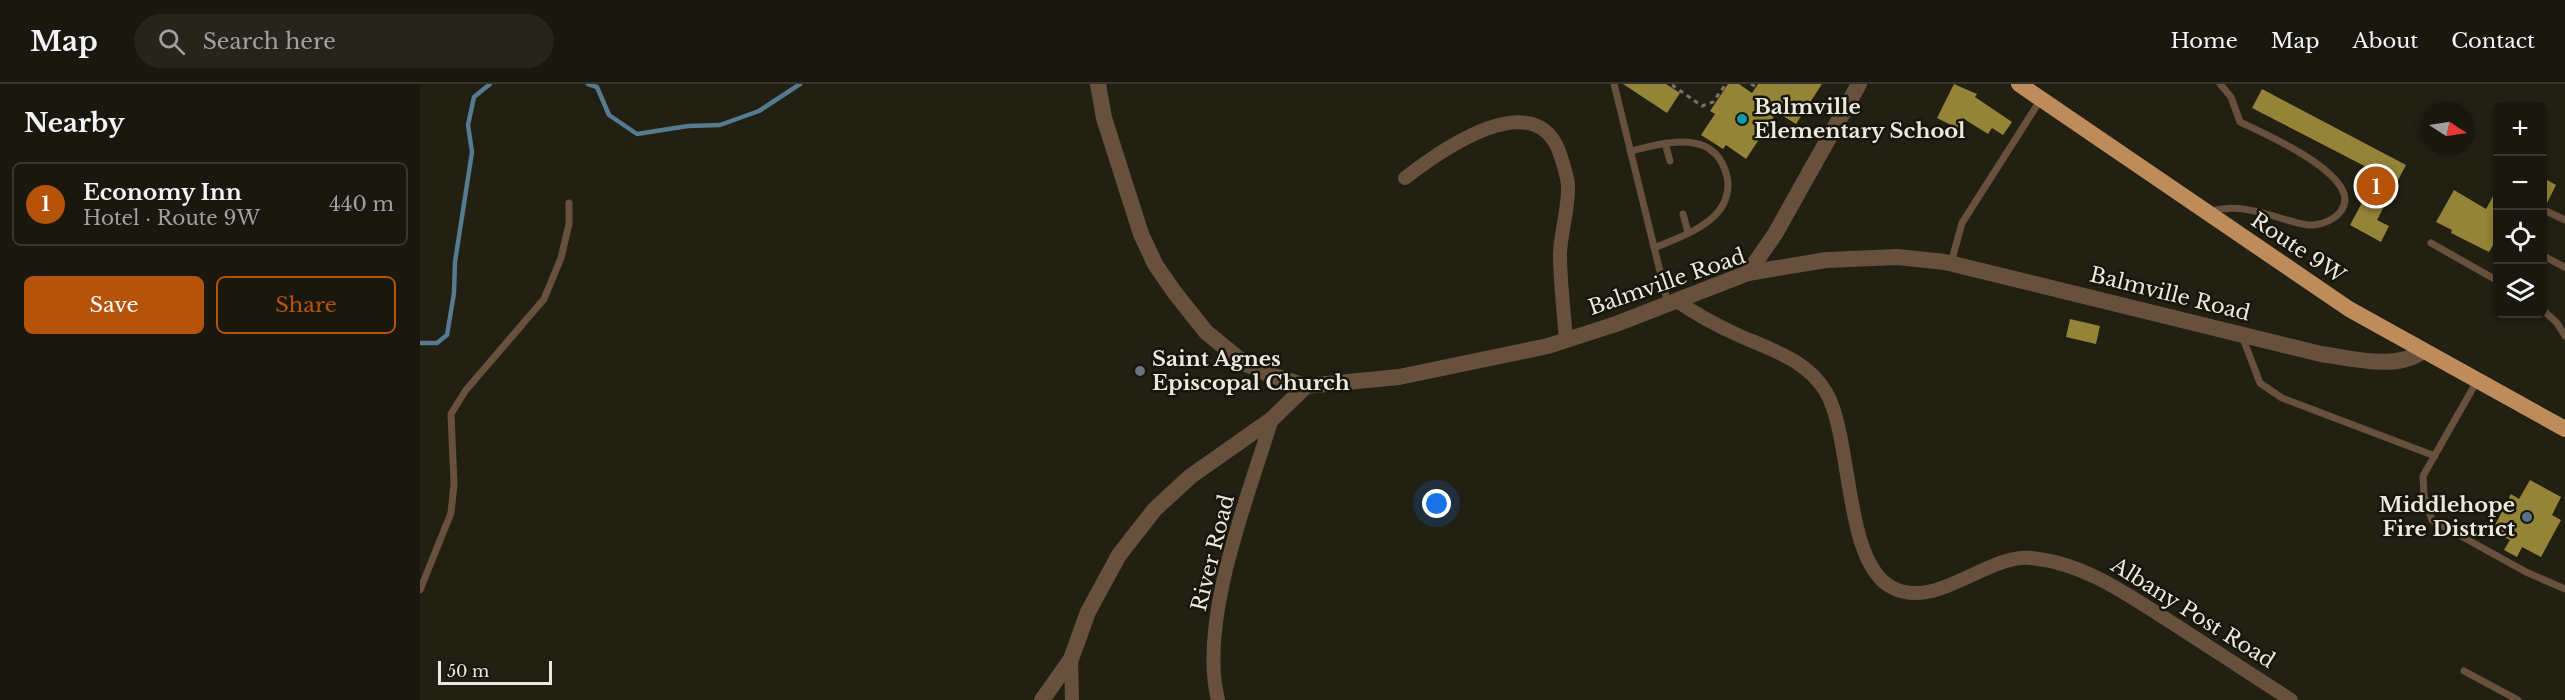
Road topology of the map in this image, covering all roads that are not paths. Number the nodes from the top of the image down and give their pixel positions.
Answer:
1 (1098, 84) edge
2 (1614, 84) edge
3 (1859, 84) edge
4 (2019, 84) edge
5 (2220, 84) edge
6 (2041, 99) junction
7 (1665, 143) junction
8 (1630, 151) junction
9 (1670, 161) dead end
10 (1405, 178) dead end
11 (569, 203) dead end
12 (2544, 210) edge
13 (2205, 212) junction
14 (1683, 214) dead end
15 (2565, 220) edge
16 (1688, 232) junction
17 (2431, 243) dead end
18 (1654, 248) junction
19 (2547, 258) edge
20 (1951, 263) junction
21 (2564, 267) edge
22 (1748, 273) junction
23 (2493, 277) edge
24 (1672, 303) junction
25 (2547, 314) edge
26 (2242, 335) junction
27 (2565, 336) edge
28 (1566, 340) junction
29 (2423, 351) junction
30 (2477, 381) junction
31 (1306, 386) junction
32 (1272, 419) junction
33 (2565, 429) edge
34 (2435, 456) junction
35 (2565, 589) edge
36 (420, 590) edge
37 (1071, 659) junction
38 (2464, 671) dead end
39 (1042, 700) edge
40 (1072, 700) edge
41 (1218, 700) edge
42 (2291, 700) edge
43 (2518, 700) edge

1 - 31 street, Balmville Road
2 - 8 lane
3 - 22 street
4 - 6 highway, Route 9W
5 - 13 lane
6 - 13 highway, Route 9W
6 - 20 lane
7 - 8 lane
7 - 9 lane
7 - 16 lane
8 - 18 lane
10 - 28 street
11 - 36 lane
12 - 15 lane
13 - 29 highway, Route 9W
14 - 16 lane
16 - 18 lane
17 - 23 lane
18 - 24 lane
19 - 21 lane
20 - 22 street, Balmville Road
20 - 26 street, Balmville Road
22 - 24 street, Balmville Road
24 - 28 street, Balmville Road
24 - 42 street, Albany Post Road
25 - 27 lane
26 - 29 street, Balmville Road
26 - 34 lane
28 - 31 street, Balmville Road
29 - 30 highway, Route 9W
30 - 33 highway, Route 9W
30 - 34 lane
31 - 32 street
32 - 37 street
32 - 41 street, River Road
34 - 35 lane
37 - 39 street
37 - 40 street
38 - 43 lane

